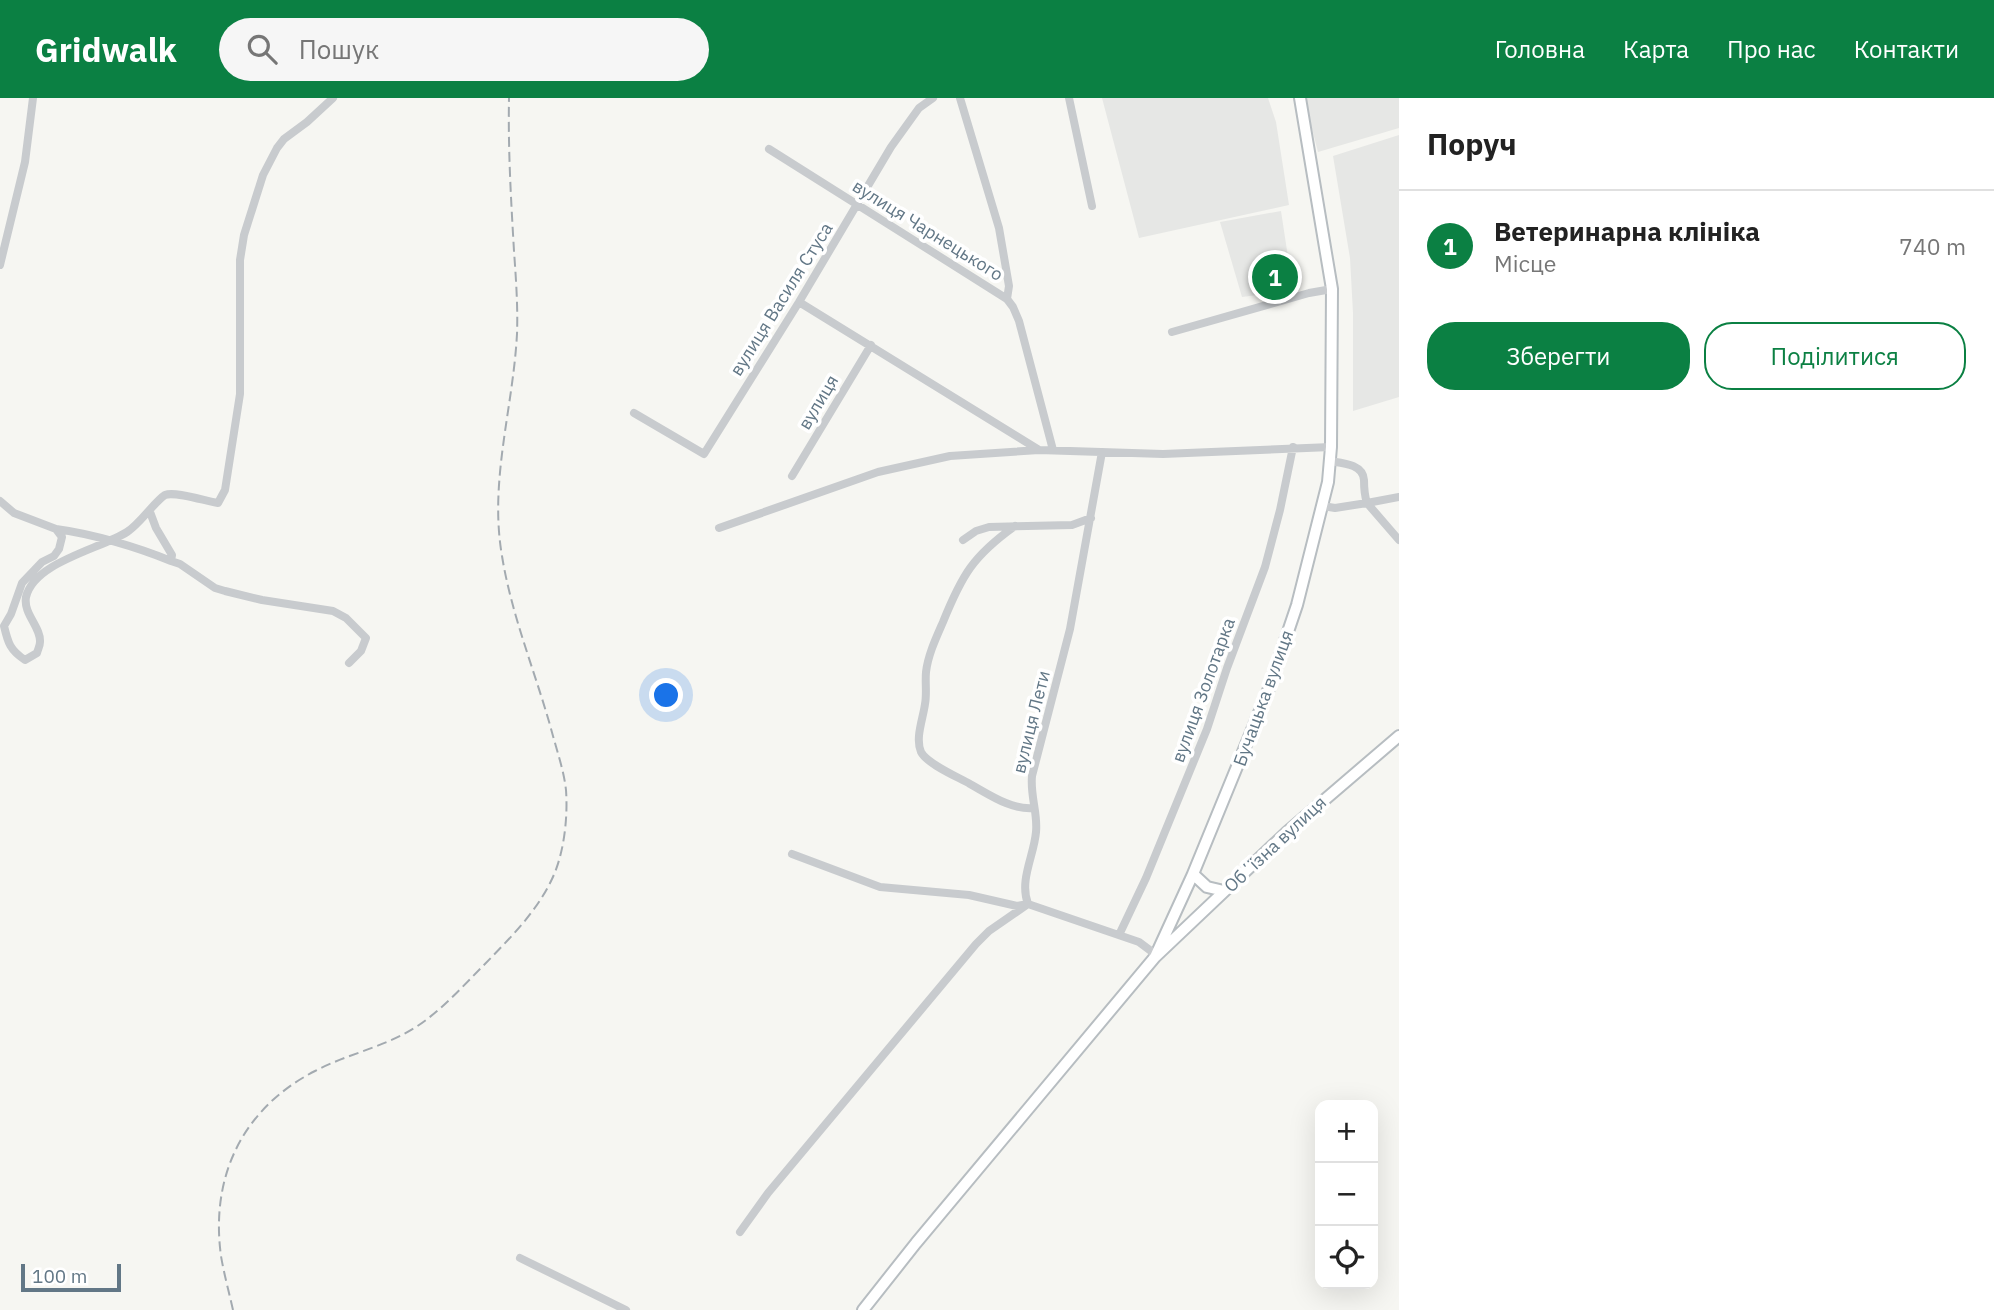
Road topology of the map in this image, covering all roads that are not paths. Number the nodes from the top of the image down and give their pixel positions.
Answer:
1 (33, 98) edge
2 (333, 98) edge
3 (933, 98) edge
4 (960, 98) edge
5 (1069, 98) edge
6 (1300, 98) edge
7 (769, 149) dead end
8 (857, 204) junction
9 (1092, 206) dead end
10 (0, 265) edge
11 (1332, 289) junction
12 (1007, 299) junction
13 (799, 302) junction
14 (1172, 332) dead end
15 (871, 345) junction
16 (634, 413) dead end
17 (1293, 447) junction
18 (1331, 447) junction
19 (1039, 450) junction
20 (1053, 450) junction
21 (1102, 452) junction
22 (1330, 461) junction
23 (792, 476) dead end
24 (1399, 497) edge
25 (0, 501) edge
26 (1367, 503) junction
27 (1323, 506) junction
28 (150, 512) junction
29 (1091, 518) junction
30 (1015, 526) junction
31 (56, 528) junction
32 (719, 528) dead end
33 (963, 540) dead end
34 (1399, 540) edge
35 (110, 542) junction
36 (171, 561) junction
37 (349, 663) dead end
38 (1399, 736) edge
39 (1384, 747) junction
40 (1399, 750) edge
41 (1034, 808) junction
42 (792, 854) dead end
43 (1193, 874) junction
44 (1224, 891) junction
45 (1028, 904) junction
46 (1119, 935) junction
47 (1155, 957) junction
48 (740, 1232) dead end
49 (520, 1258) dead end
50 (626, 1310) edge
51 (863, 1310) edge

1 - 10 street
2 - 28 street
3 - 8 street, вулиця Василя Стуса
4 - 12 street
5 - 9 street
6 - 11 main road, Бучацька вулиця
7 - 8 street, вулиця Чарнецького
8 - 12 street, вулиця Чарнецького
8 - 13 street, вулиця Василя Стуса
11 - 14 street
11 - 18 main road, Бучацька вулиця
12 - 20 street, вулиця Чарнецького
13 - 15 street
13 - 16 street, вулиця Василя Стуса
15 - 19 street
15 - 23 street, вулиця
17 - 18 street
17 - 21 street
17 - 46 street, вулиця Золотарка
18 - 22 main road, Бучацька вулиця
19 - 20 street
19 - 32 street
20 - 21 street
21 - 29 street, вулиця Лети
22 - 26 street
22 - 27 main road, Бучацька вулиця
24 - 26 street
25 - 31 street
26 - 27 street
26 - 34 street
27 - 43 main road, Бучацька вулиця
28 - 35 street
28 - 36 street
29 - 30 street
29 - 41 street, вулиця Лети
30 - 33 street
30 - 41 street
31 - 35 street
31 - 35 street
35 - 36 street
36 - 37 street
38 - 39 main road, Обʼїзна вулиця
39 - 40 street
39 - 44 main road, Обʼїзна вулиця
41 - 45 street, вулиця Лети
42 - 45 street
43 - 44 main road
43 - 47 main road, Бучацька вулиця
44 - 47 main road, Обʼїзна вулиця
45 - 46 street
45 - 48 street
46 - 47 street
47 - 51 main road
49 - 50 street

